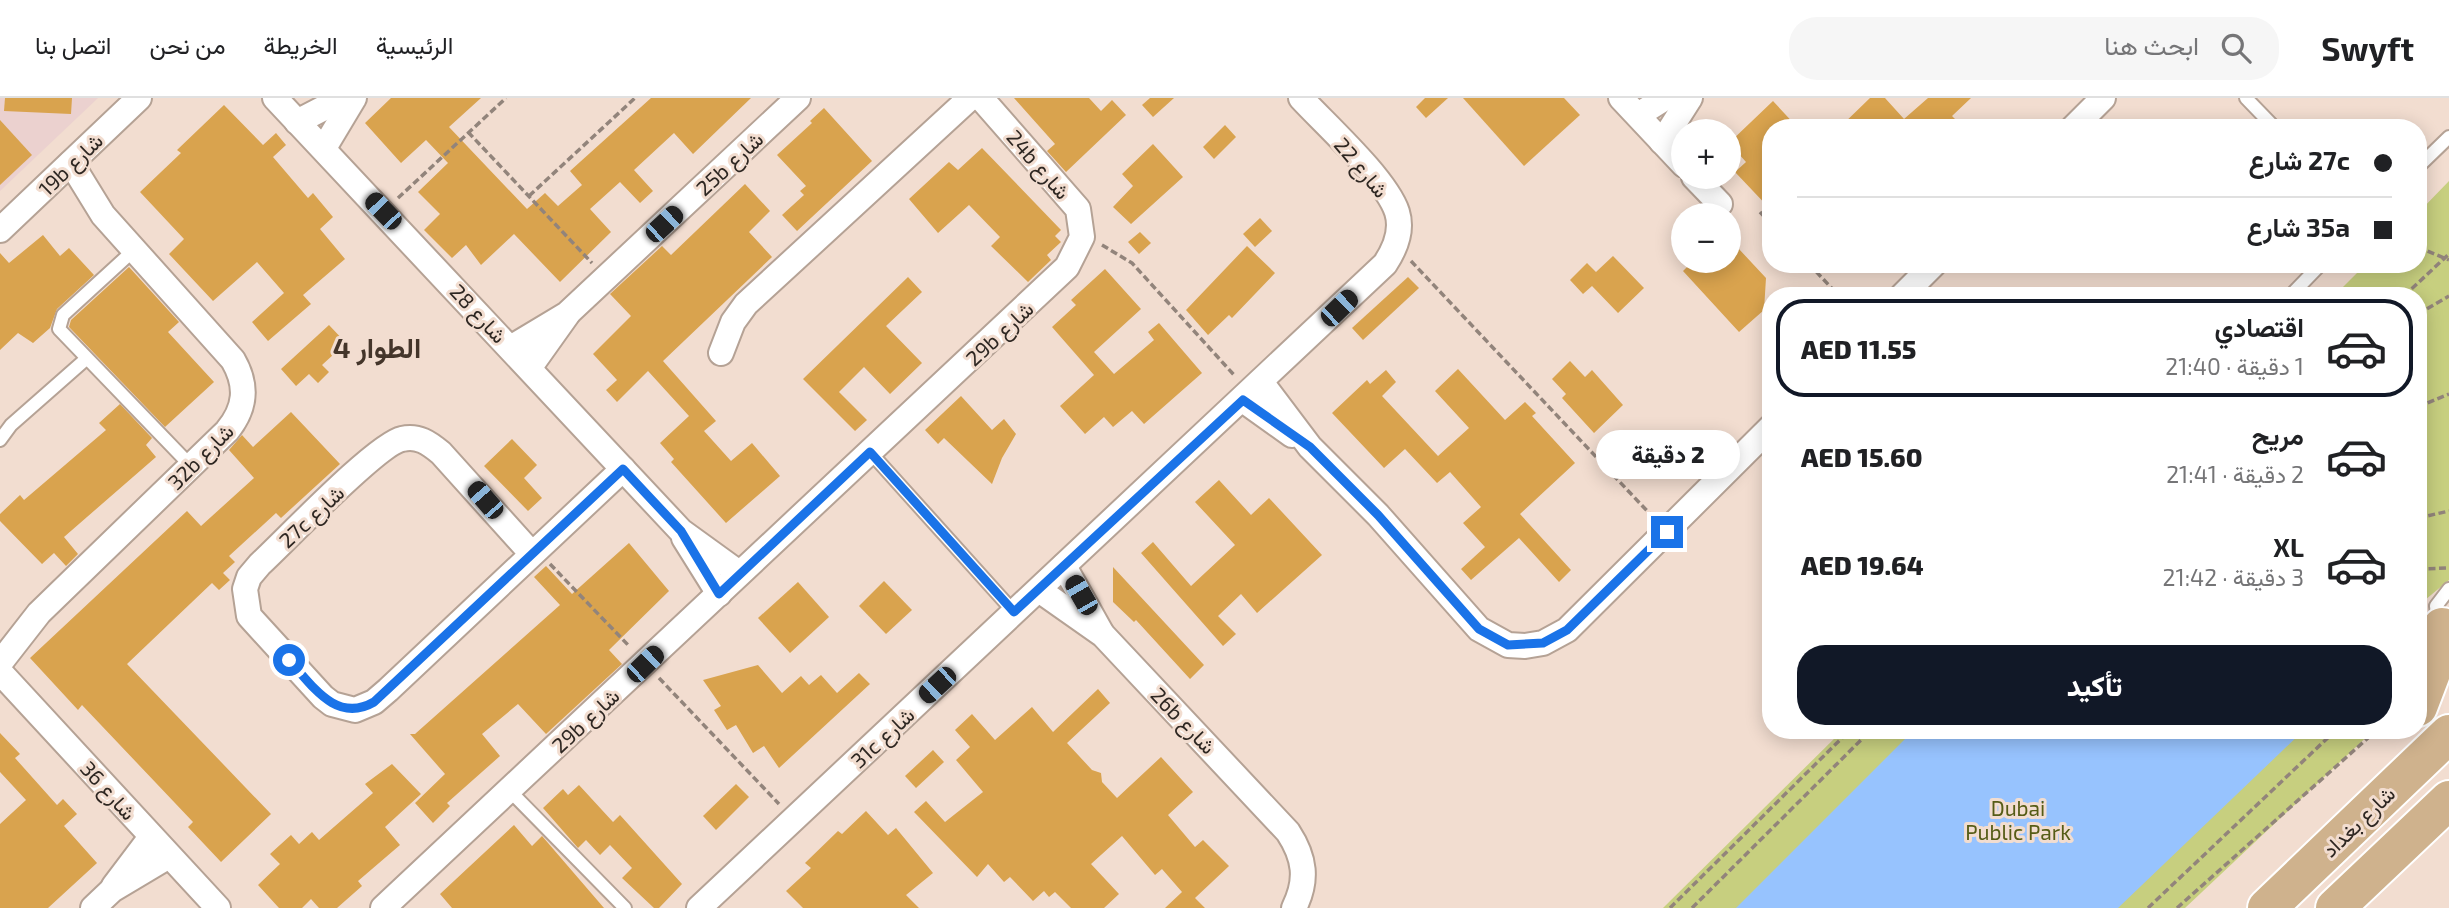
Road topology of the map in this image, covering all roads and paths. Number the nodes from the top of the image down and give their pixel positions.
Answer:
1 (139, 98) edge
2 (275, 98) edge
3 (343, 98) edge
4 (354, 98) edge
5 (506, 98) edge
6 (635, 98) edge
7 (798, 98) edge
8 (970, 98) edge
9 (981, 98) edge
10 (1301, 98) edge
11 (1665, 98) edge
12 (1690, 98) edge
13 (2103, 98) edge
14 (2246, 98) edge
15 (1630, 107) edge
16 (2082, 119) edge
17 (2266, 119) edge
18 (297, 122) junction
19 (468, 132) junction
20 (2449, 137) edge
21 (1662, 142) junction
22 (324, 148) junction
23 (1671, 151) edge
24 (2427, 158) edge
25 (62, 172) junction
26 (1706, 189) edge
27 (529, 197) junction
28 (1719, 203) edge
29 (383, 211) junction
30 (0, 230) edge
31 (1082, 237) junction
32 (1396, 246) junction
33 (134, 250) junction
34 (2427, 251) edge
35 (2449, 254) edge
36 (2447, 259) edge
37 (1817, 273) edge
38 (1925, 273) edge
39 (2312, 273) edge
40 (607, 278) junction
41 (1831, 287) edge
42 (1911, 287) edge
43 (2299, 287) edge
44 (2414, 287) edge
45 (2449, 296) edge
46 (2427, 309) edge
47 (567, 314) junction
48 (512, 347) junction
49 (721, 353) dead end
50 (86, 359) junction
51 (530, 367) junction
52 (1252, 392) junction
53 (2449, 394) edge
54 (2427, 403) edge
55 (1762, 436) edge
56 (0, 440) edge
57 (870, 452) junction
58 (191, 466) junction
59 (623, 469) junction
60 (2449, 512) edge
61 (2427, 516) edge
62 (681, 531) junction
63 (1667, 532) junction
64 (535, 552) junction
65 (1064, 566) junction
66 (2449, 568) edge
67 (2427, 569) edge
68 (739, 573) junction
69 (2449, 589) edge
70 (1039, 590) junction
71 (719, 594) junction
72 (1014, 612) junction
73 (39, 613) junction
74 (2446, 629) edge
75 (1103, 635) junction
76 (0, 636) edge
77 (0, 663) edge
78 (645, 664) junction
79 (0, 672) edge
80 (2427, 683) edge
81 (2449, 734) edge
82 (1841, 739) edge
83 (1862, 739) edge
84 (2326, 739) edge
85 (2367, 739) edge
86 (2405, 739) edge
87 (510, 791) junction
88 (2380, 800) junction
89 (2449, 800) edge
90 (1265, 806) junction
91 (794, 819) junction
92 (151, 837) junction
93 (169, 856) junction
94 (112, 890) junction
95 (93, 908) edge
96 (218, 908) edge
97 (383, 908) edge
98 (625, 908) edge
99 (699, 908) edge
100 (1280, 908) edge
101 (1294, 908) edge
102 (1670, 908) edge
103 (1692, 908) edge
104 (2148, 908) edge
105 (2177, 908) edge
106 (2267, 908) edge
107 (2335, 908) edge

1 - 25 street, 19b شارع
2 - 18 street, شارع 28
3 - 18 street
4 - 22 street
5 - 19 path
6 - 27 path
7 - 40 street, 25b شارع
8 - 49 street
9 - 31 street, 24b شارع
10 - 32 street, شارع 22
11 - 15 street
12 - 21 street
13 - 16 street
14 - 17 lane
15 - 21 street
18 - 22 street, شارع 28
19 - 27 path
19 - 29 path
20 - 24 lane
21 - 23 street
22 - 29 street, شارع 28
25 - 30 street, 19b شارع
25 - 33 street, 32b شارع
26 - 28 street
27 - 40 path
29 - 48 street, شارع 28
31 - 52 path
31 - 57 street, 29b شارع
32 - 52 street, 31c شارع
32 - 63 path
33 - 50 lane
33 - 58 street, 32b شارع
34 - 36 path
35 - 36 path
36 - 44 path
37 - 41 path
38 - 42 street
39 - 43 lane
40 - 47 street, 25b شارع
45 - 46 path
47 - 48 street, 25b شارع
47 - 51 street, 25b شارع
48 - 51 street, شارع 28
50 - 56 lane
50 - 58 lane
51 - 59 street, شارع 28
52 - 63 street
52 - 65 street, 31c شارع
53 - 54 path
55 - 63 street
57 - 68 street, 29b شارع
57 - 72 lane
58 - 73 street, 32b شارع
59 - 62 street, شارع 28
59 - 64 street, 27c شارع
60 - 61 path
62 - 68 street, شارع 28
62 - 71 street, شارع 28
64 - 64 street, 27c شارع
64 - 78 path
65 - 70 street, 31c شارع
65 - 75 street, 26b شارع
66 - 67 path
68 - 71 street, 29b شارع
69 - 74 lane
70 - 72 street, 31c شارع
70 - 75 street, 26b شارع
71 - 78 street, 29b شارع
72 - 91 street, 31c شارع
73 - 76 street, 32b شارع
73 - 77 street, 32b شارع
74 - 80 main road
75 - 90 street, 26b شارع
78 - 87 street, 29b شارع
78 - 91 path
79 - 92 street, شارع 36
81 - 88 main road, شارع بغداد
82 - 102 path
83 - 103 path
84 - 104 path
85 - 105 path
86 - 88 main road
87 - 97 street, 29b شارع
87 - 98 lane
88 - 106 main road, شارع بغداد
89 - 107 main road
90 - 100 street, 26b شارع
90 - 101 street, 26b شارع
91 - 99 street, 31c شارع
92 - 93 street, شارع 36
92 - 94 street
93 - 94 street
93 - 96 street, شارع 36
94 - 95 street

